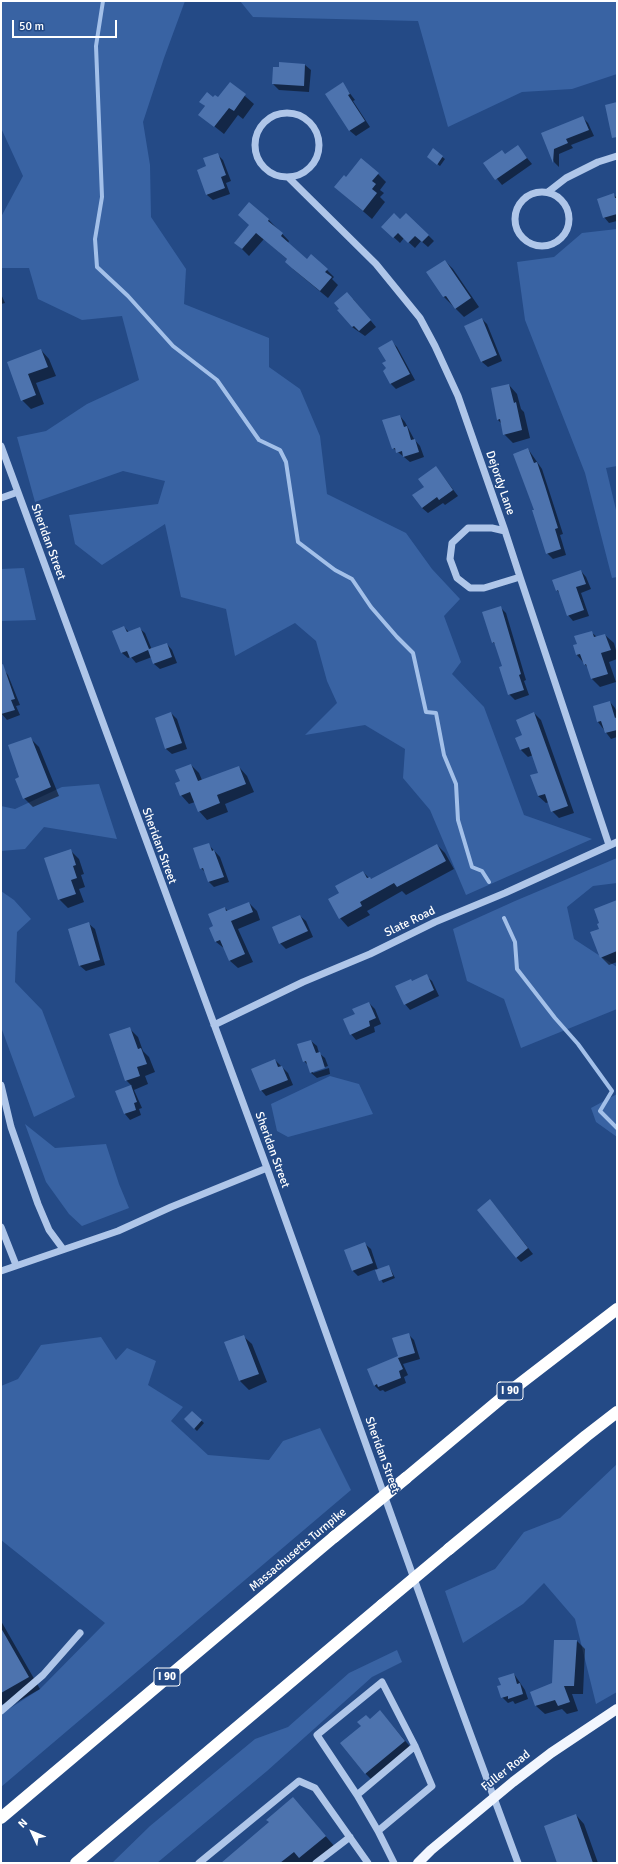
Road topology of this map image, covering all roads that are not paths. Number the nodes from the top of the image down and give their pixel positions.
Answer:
1 (617, 156) edge
2 (289, 178) junction
3 (548, 192) junction
4 (1, 446) edge
5 (18, 492) junction
6 (1, 498) edge
7 (505, 532) junction
8 (520, 577) junction
9 (617, 842) edge
10 (609, 845) junction
11 (214, 1024) junction
12 (1, 1085) edge
13 (267, 1168) junction
14 (1, 1227) edge
15 (63, 1249) junction
16 (16, 1265) junction
17 (1, 1270) edge
18 (617, 1310) edge
19 (617, 1412) edge
20 (80, 1633) dead end
21 (617, 1709) edge
22 (1, 1711) edge
23 (415, 1746) junction
24 (357, 1795) junction
25 (493, 1797) junction
26 (1, 1818) edge
27 (378, 1831) junction
28 (350, 1837) junction
29 (76, 1863) edge
30 (199, 1863) edge
31 (316, 1863) edge
32 (368, 1863) edge
33 (394, 1863) edge
34 (418, 1863) edge
35 (518, 1863) edge

1 - 3 street
2 - 2 street, Dejordy Lane
2 - 7 street, Dejordy Lane
3 - 3 street
4 - 5 street, Sheridan Street
5 - 6 street
5 - 11 street, Sheridan Street
7 - 8 street
7 - 8 street, Dejordy Lane
8 - 10 street
9 - 10 street, Slate Road
10 - 11 street, Slate Road
11 - 13 street, Sheridan Street
12 - 15 street
13 - 15 street
13 - 25 street, Sheridan Street
14 - 16 street
15 - 16 street
16 - 17 street
18 - 26 highway, Massachusetts Turnpike / I 90, bridge
19 - 29 highway, bridge
20 - 22 street
21 - 25 main road, Fuller Road
23 - 24 street
23 - 24 street
23 - 27 street
24 - 27 street
25 - 34 main road, Fuller Road
25 - 35 street, Sheridan Street
27 - 33 street
28 - 30 street
28 - 31 street
28 - 32 street

